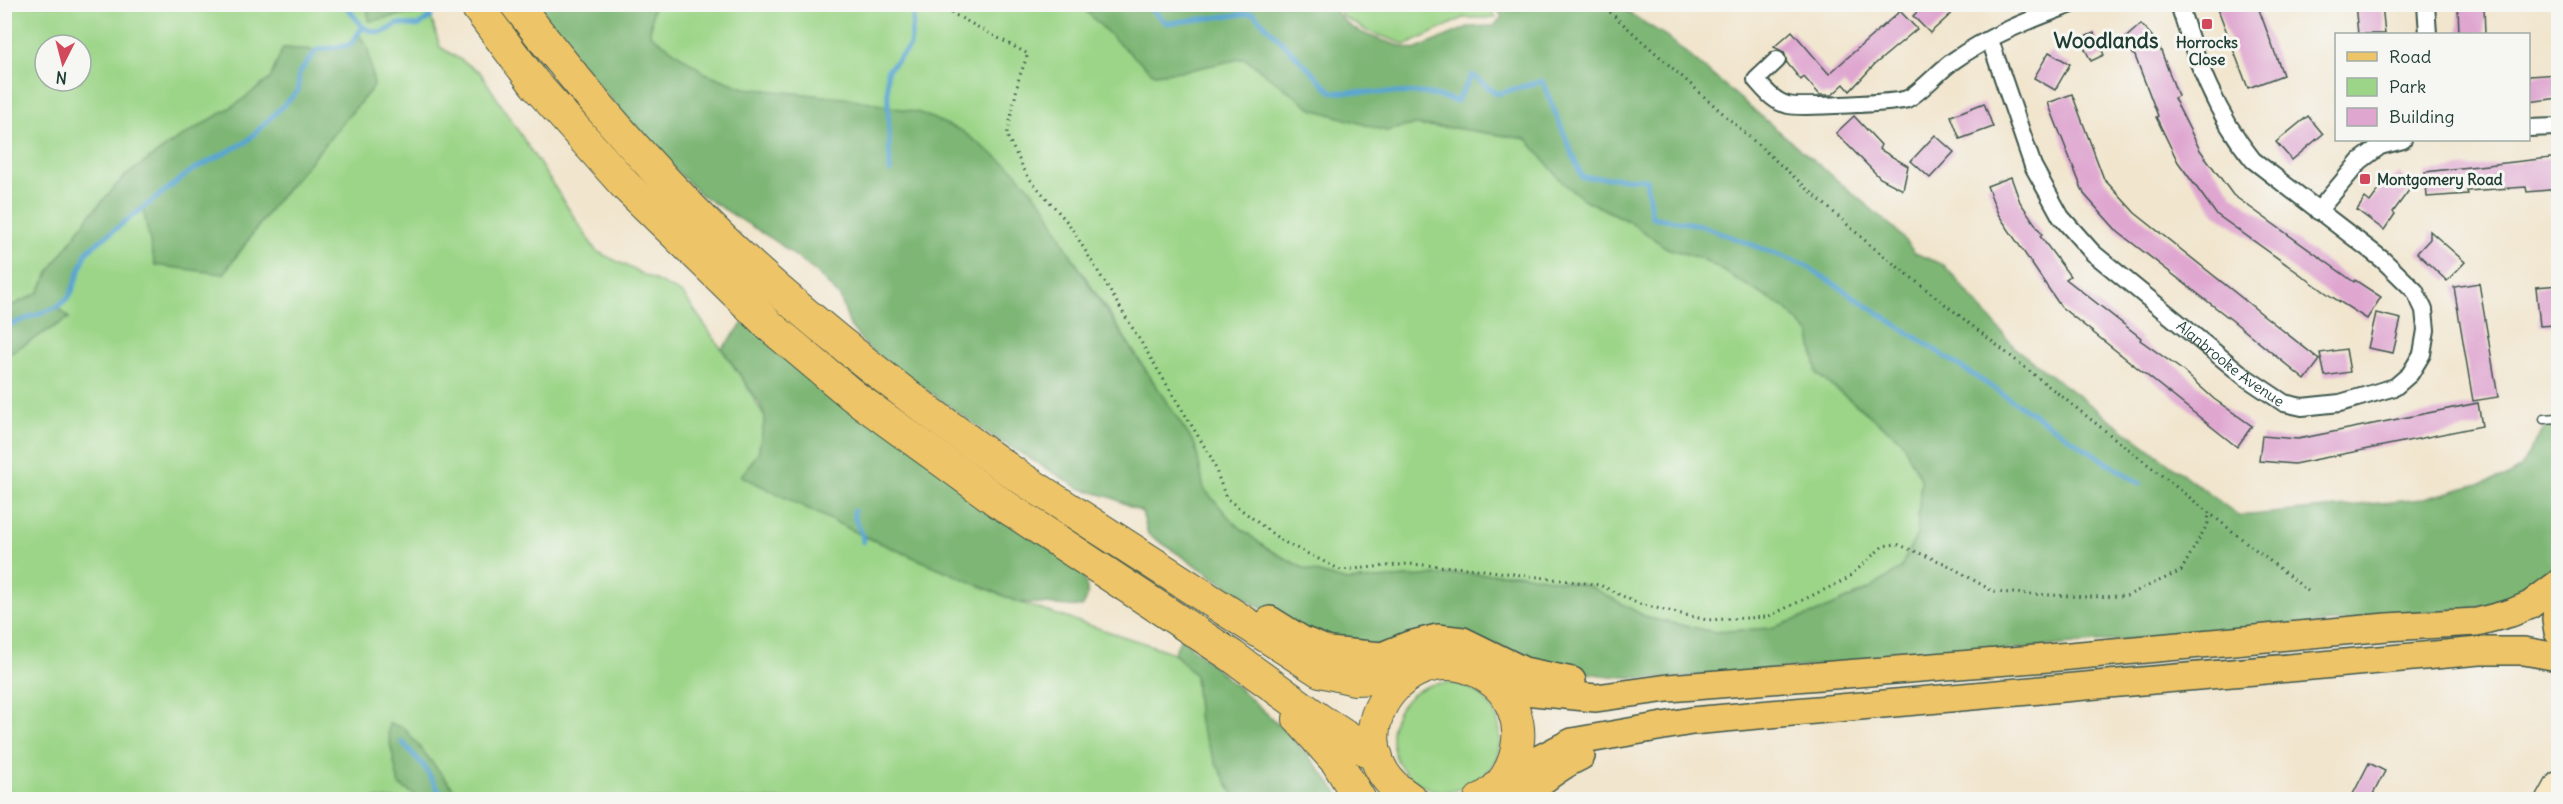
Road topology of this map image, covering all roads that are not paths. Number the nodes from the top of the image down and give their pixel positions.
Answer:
1 (475, 4) edge
2 (516, 4) edge
3 (2072, 4) edge
4 (2179, 4) edge
5 (2426, 4) edge
6 (2428, 33) edge
7 (1990, 40) junction
8 (1777, 60) dead end
9 (2559, 127) edge
10 (2530, 128) edge
11 (2399, 141) edge
12 (2318, 211) junction
13 (2559, 418) edge
14 (2544, 419) dead end
15 (2559, 584) edge
16 (1189, 586) junction
17 (2559, 597) edge
18 (2559, 632) edge
19 (2559, 657) edge
20 (1404, 677) junction
21 (1262, 678) junction
22 (1668, 688) junction
23 (1502, 689) junction
24 (1377, 757) junction
25 (2559, 784) edge
26 (1514, 787) edge
27 (1400, 795) edge
28 (1482, 799) edge
29 (1360, 800) edge
30 (2549, 800) edge

1 - 21 highway
2 - 16 highway
3 - 7 street
4 - 12 street, Alanbrooke Avenue
5 - 6 street
7 - 8 street
7 - 12 street, Alanbrooke Avenue
9 - 10 street
11 - 12 street
13 - 14 lane
15 - 22 main road
16 - 20 highway
16 - 22 main road
17 - 18 main road
19 - 26 main road
20 - 23 highway
20 - 24 highway
21 - 24 highway
21 - 29 highway
22 - 23 main road
23 - 26 highway
24 - 27 highway
25 - 30 street
26 - 28 highway

